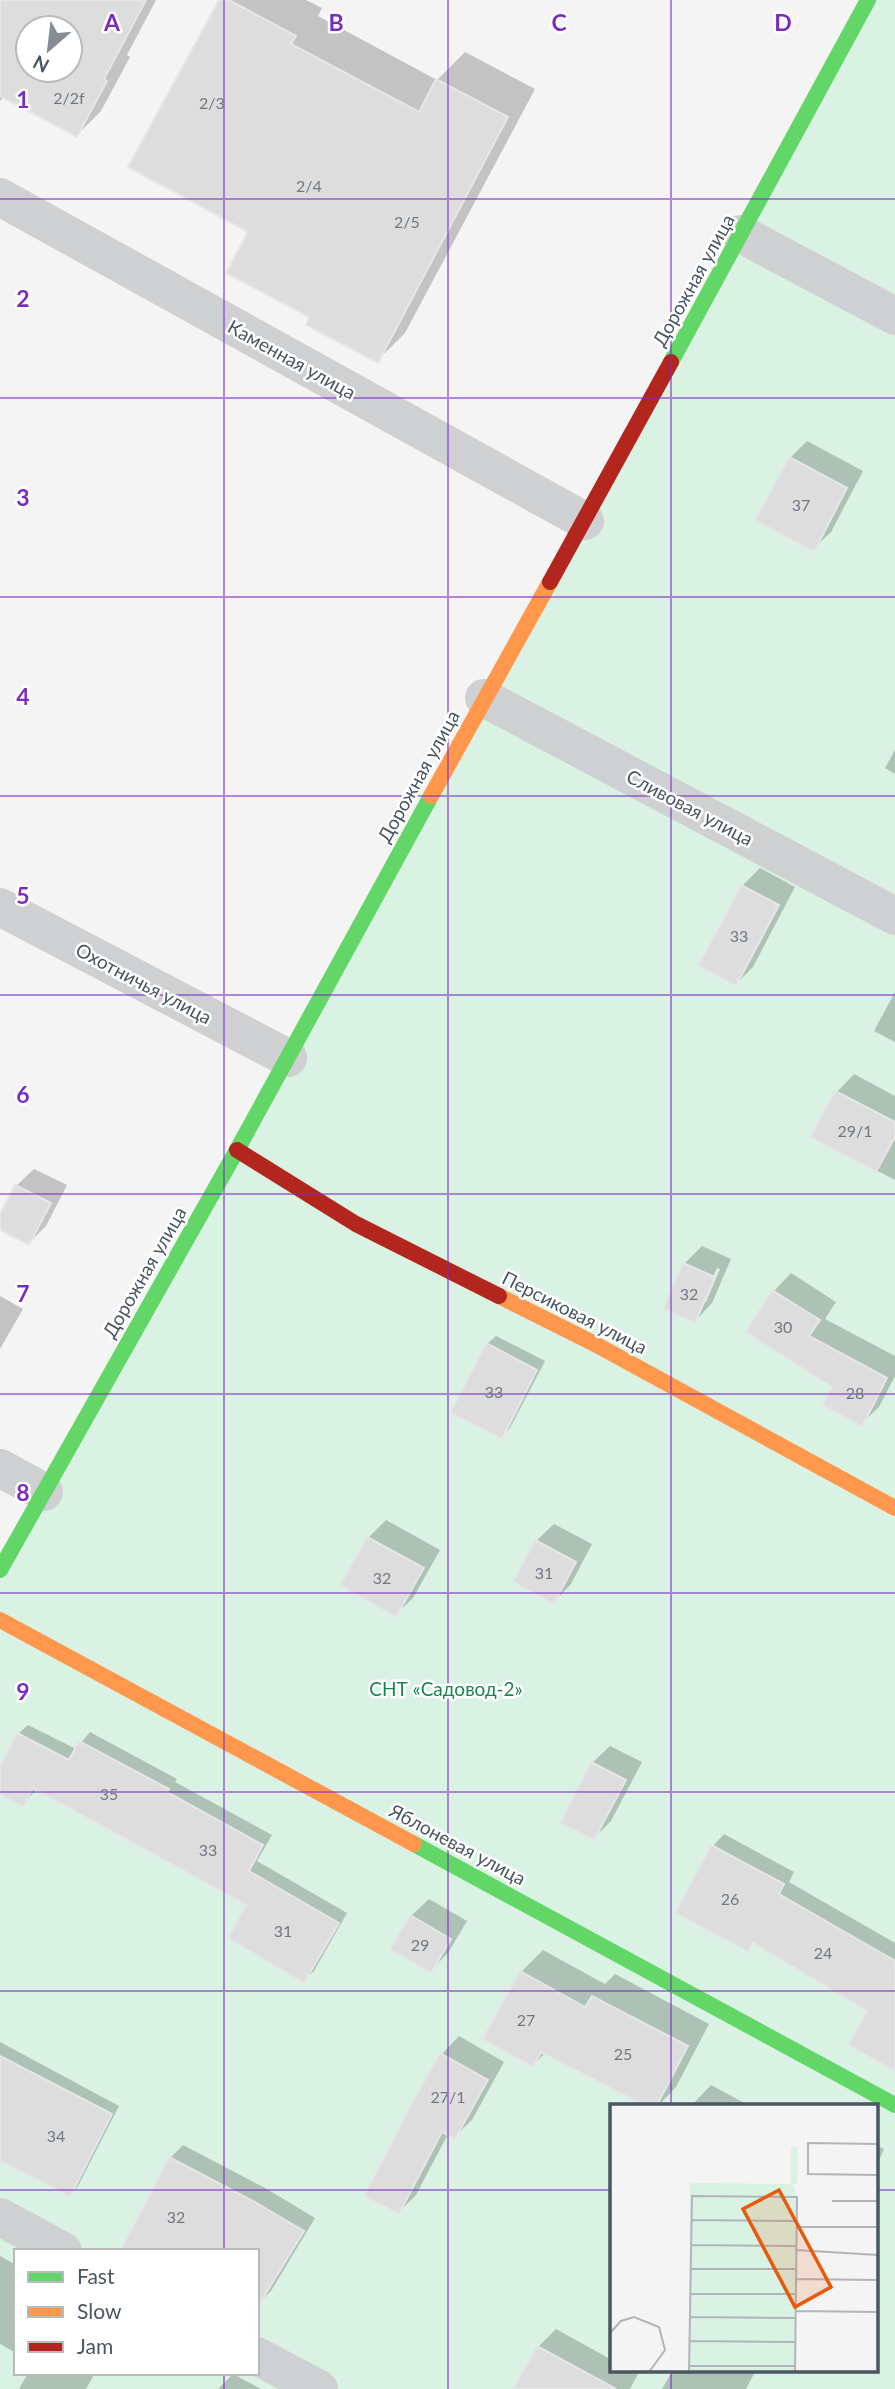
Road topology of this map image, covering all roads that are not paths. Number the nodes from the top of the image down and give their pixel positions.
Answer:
1 (868, 0) edge
2 (0, 197) edge
3 (741, 234) junction
4 (895, 316) edge
5 (585, 521) junction
6 (484, 698) junction
7 (0, 907) edge
8 (895, 916) edge
9 (288, 1059) junction
10 (237, 1150) junction
11 (0, 1468) edge
12 (44, 1492) junction
13 (895, 1508) edge
14 (0, 1570) edge
15 (0, 1620) edge
16 (895, 2105) edge
17 (0, 2217) edge
18 (59, 2249) edge
19 (259, 2357) edge
20 (319, 2389) edge

1 - 3 street, Дорожная улица
2 - 5 street, Каменная улица
3 - 4 street
3 - 5 street, Дорожная улица
5 - 6 street, Дорожная улица
6 - 8 street, Сливовая улица
6 - 9 street, Дорожная улица
7 - 9 street, Охотничья улица
9 - 10 street, Дорожная улица
10 - 12 street, Дорожная улица
10 - 13 street, Персиковая улица
11 - 12 street
12 - 14 street, Дорожная улица
15 - 16 street, Яблоневая улица
17 - 18 street
19 - 20 street

